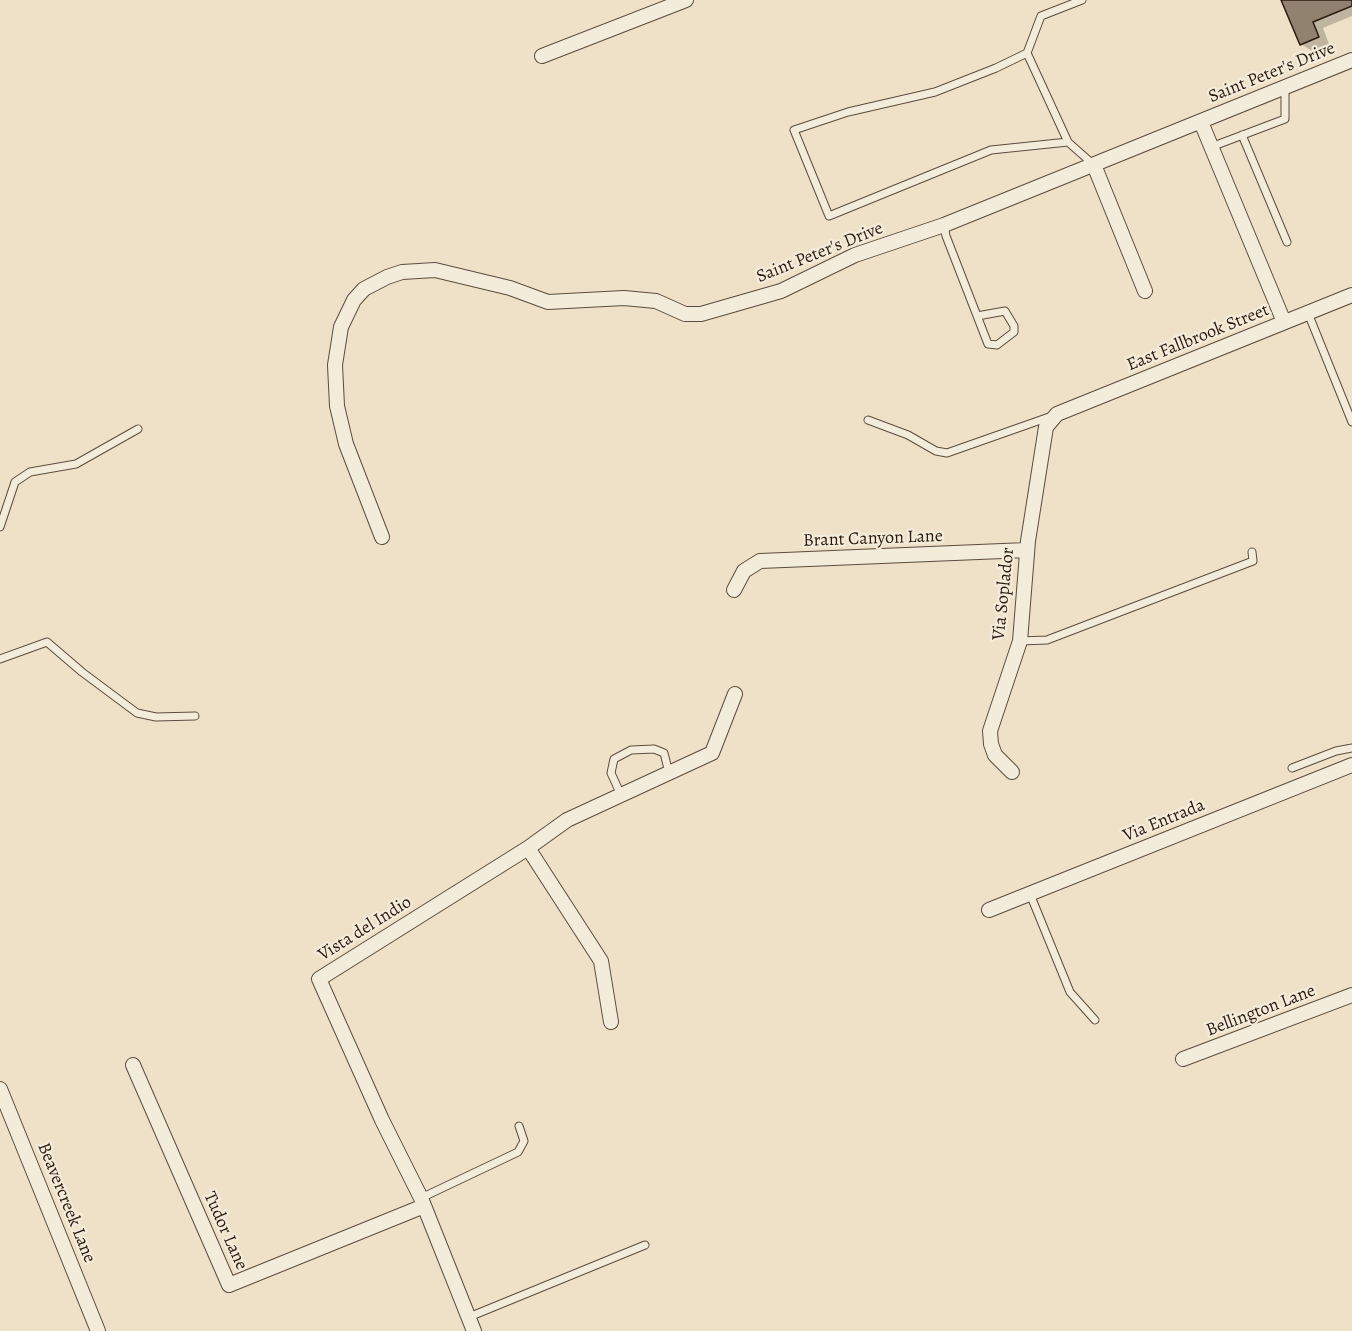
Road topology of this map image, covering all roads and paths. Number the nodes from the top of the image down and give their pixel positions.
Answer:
1 (686, 0) edge
2 (1082, 0) edge
3 (1027, 53) junction
4 (542, 56) dead end
5 (1352, 60) edge
6 (1285, 87) junction
7 (1201, 122) junction
8 (1242, 135) junction
9 (1068, 142) junction
10 (1211, 147) junction
11 (1094, 165) junction
12 (944, 225) junction
13 (1287, 242) dead end
14 (1145, 291) dead end
15 (1352, 295) edge
16 (1308, 313) junction
17 (977, 316) junction
18 (1284, 322) junction
19 (1057, 414) junction
20 (868, 420) dead end
21 (1352, 422) edge
22 (138, 429) dead end
23 (0, 527) edge
24 (382, 537) dead end
25 (1027, 550) junction
26 (1251, 552) dead end
27 (734, 590) dead end
28 (1020, 640) junction
29 (0, 659) edge
30 (735, 694) dead end
31 (195, 716) dead end
32 (1352, 748) edge
33 (1352, 765) edge
34 (1292, 768) dead end
35 (1012, 772) dead end
36 (669, 773) junction
37 (621, 795) junction
38 (528, 848) junction
39 (1030, 894) junction
40 (989, 910) dead end
41 (1352, 996) edge
42 (1095, 1020) dead end
43 (611, 1022) dead end
44 (1183, 1059) dead end
45 (133, 1065) dead end
46 (0, 1089) edge
47 (519, 1126) dead end
48 (422, 1202) junction
49 (645, 1245) dead end
50 (469, 1317) junction
51 (98, 1331) edge
52 (474, 1331) edge

1 - 4 street
2 - 3 lane
3 - 9 lane
3 - 9 lane
5 - 6 street, Saint Peter's Drive
6 - 7 street, Saint Peter's Drive
6 - 8 lane
7 - 10 street
7 - 11 street, Saint Peter's Drive
8 - 10 lane
8 - 13 lane
9 - 11 lane
10 - 18 street
11 - 12 street, Saint Peter's Drive
11 - 14 street
12 - 17 lane
12 - 24 street, Saint Peter's Drive
15 - 16 street, East Fallbrook Street
16 - 18 street, East Fallbrook Street
16 - 21 lane
17 - 17 lane
18 - 19 street, East Fallbrook Street
19 - 20 lane
19 - 25 street, Via Soplador
22 - 23 lane
25 - 27 street, Brant Canyon Lane
25 - 28 street, Via Soplador
26 - 28 lane
28 - 35 street, Via Soplador
29 - 31 lane
30 - 36 street
32 - 34 lane
33 - 39 street, Via Entrada
36 - 37 street
36 - 37 lane
37 - 38 street
38 - 43 street
38 - 48 street, Vista del Indio
39 - 40 street, Via Entrada
39 - 42 lane
41 - 44 street, Bellington Lane
45 - 48 street, Tudor Lane
46 - 51 street, Beavercreek Lane
47 - 48 lane
48 - 50 street, Vista del Indio
49 - 50 lane
50 - 52 street, Vista del Indio

